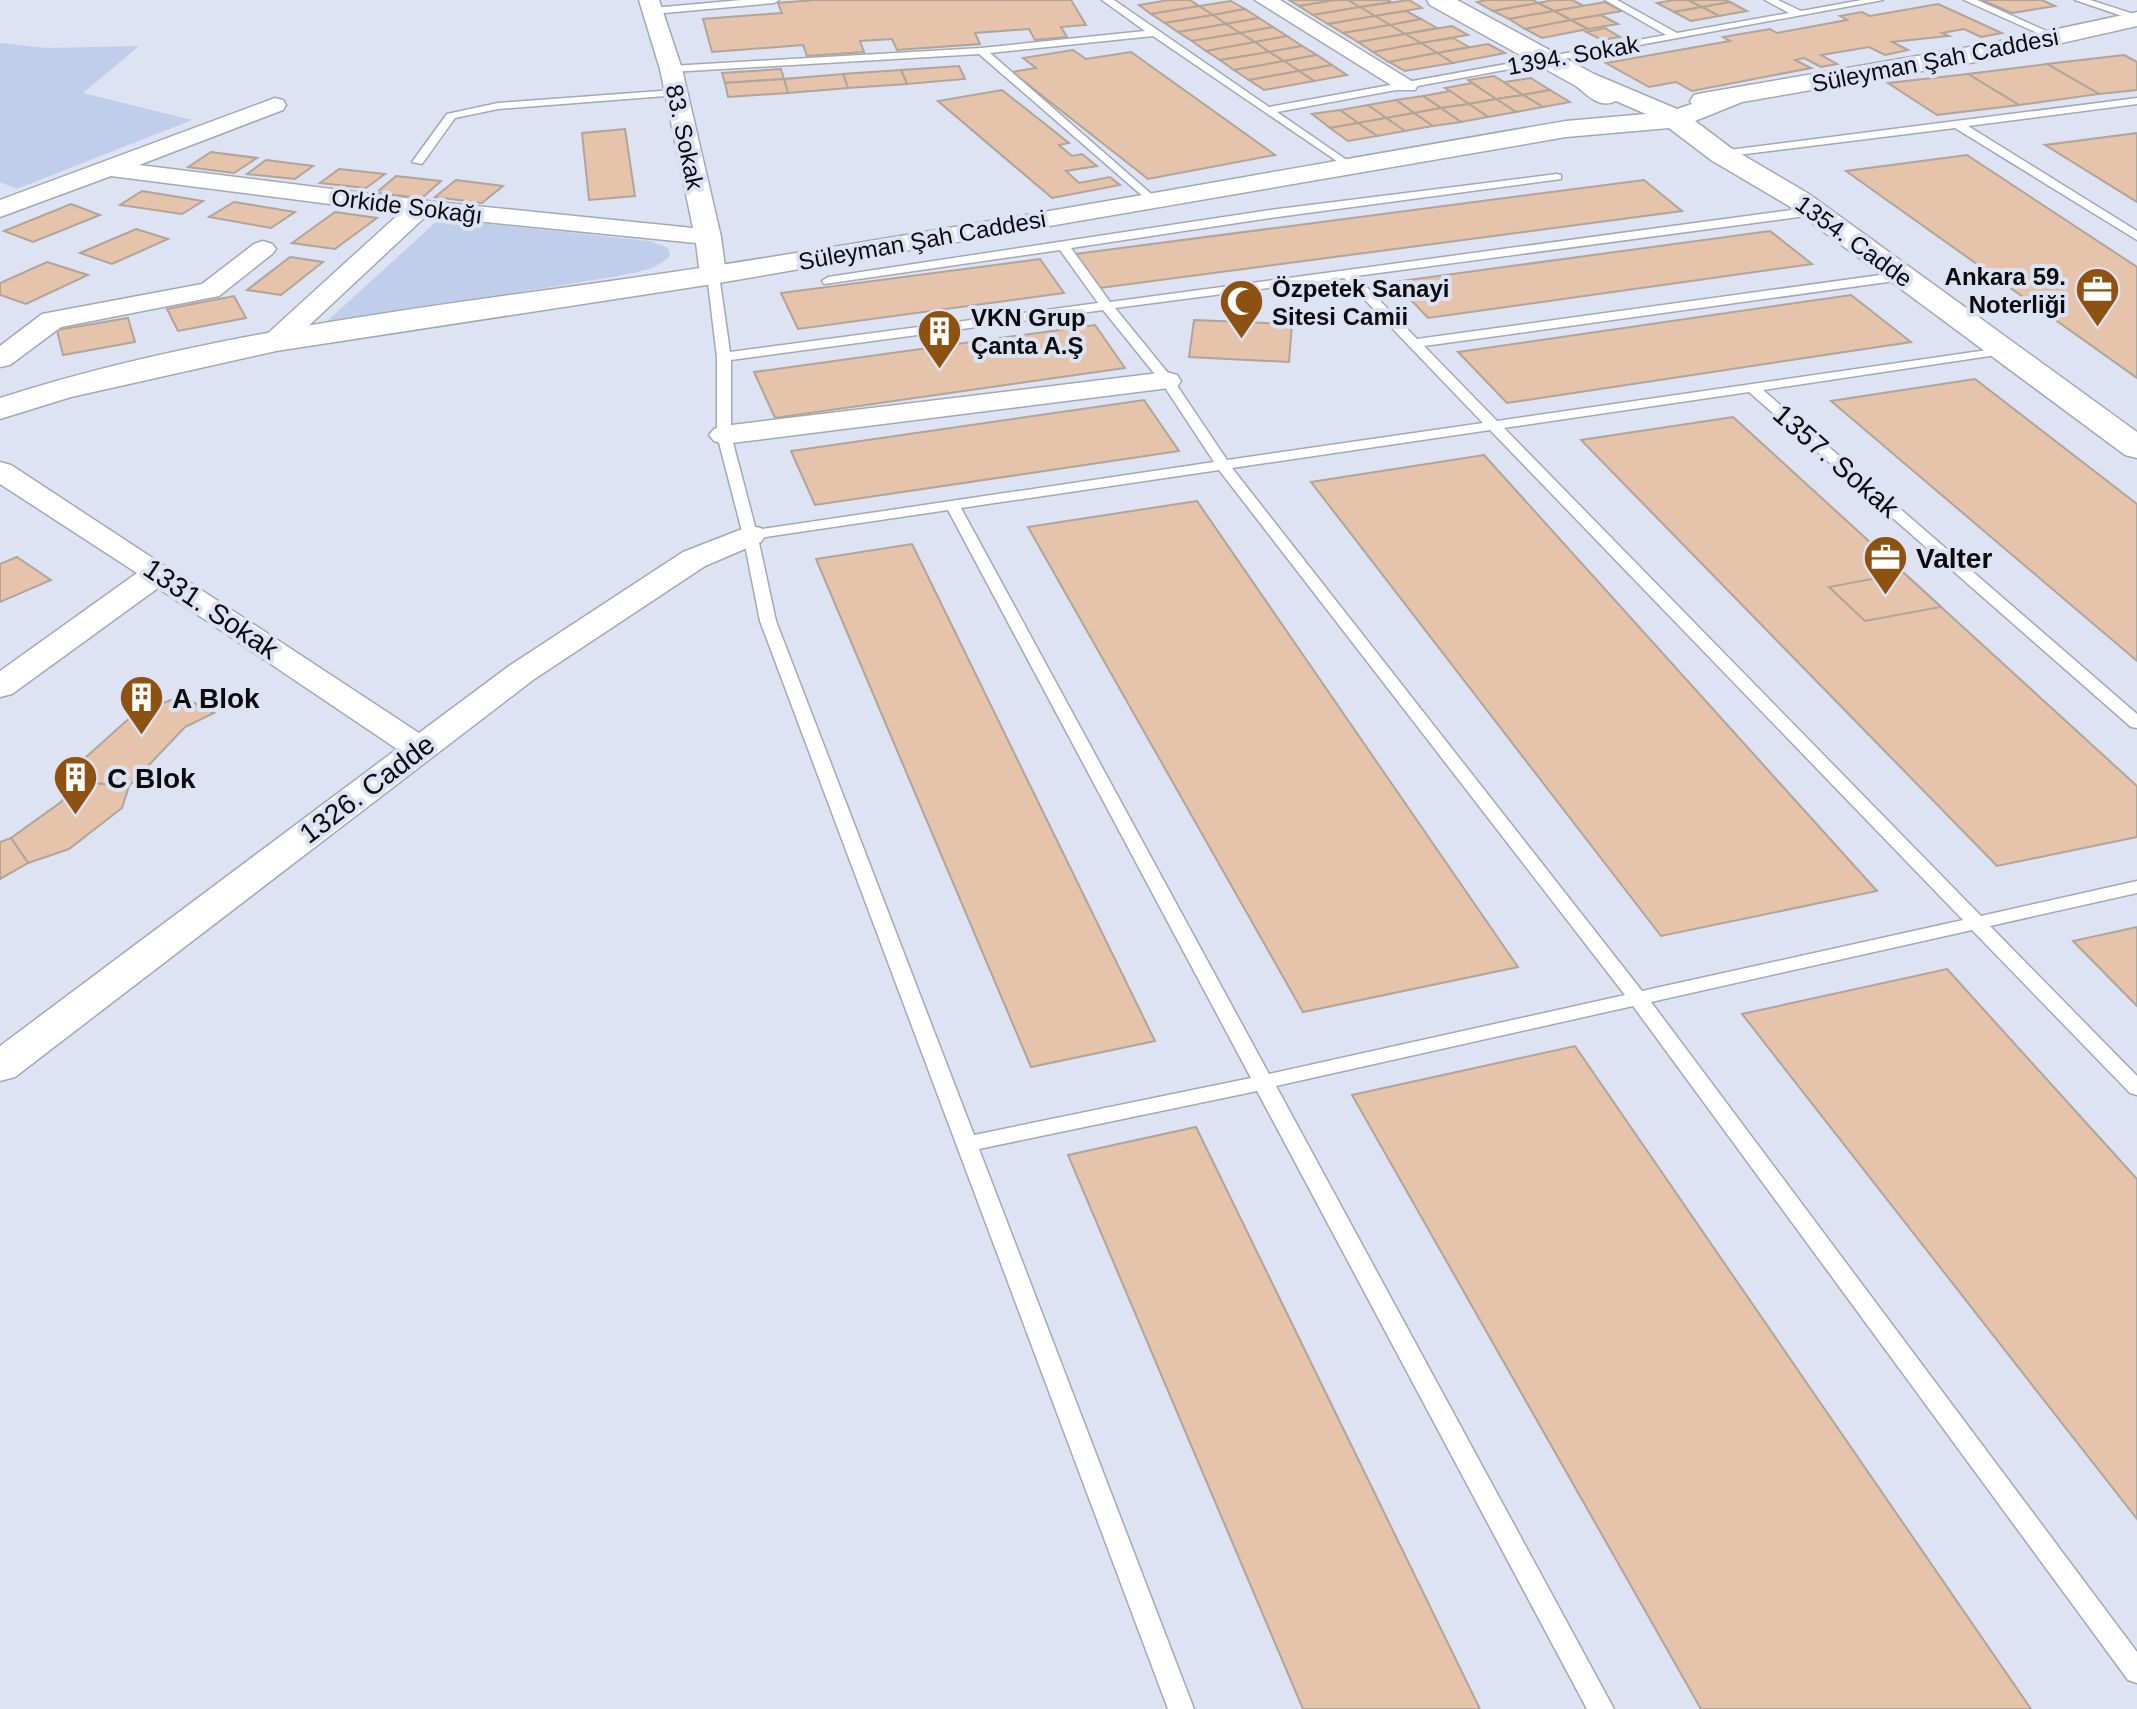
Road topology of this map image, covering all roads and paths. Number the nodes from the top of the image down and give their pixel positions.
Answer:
1 (774, 0) edge
2 (1107, 0) edge
3 (1265, 0) edge
4 (1439, 0) edge
5 (1610, 0) edge
6 (1770, 0) edge
7 (1878, 0) edge
8 (1969, 0) edge
9 (2080, 0) edge
10 (651, 5) edge
11 (1799, 14) junction
12 (2137, 19) edge
13 (1156, 33) junction
14 (1675, 36) junction
15 (2055, 37) junction
16 (981, 51) junction
17 (1547, 59) junction
18 (672, 81) junction
19 (1407, 85) junction
20 (2137, 101) edge
21 (275, 105) dead end
22 (1268, 110) junction
23 (1650, 115) junction
24 (1957, 124) junction
25 (1721, 154) junction
26 (418, 162) dead end
27 (1350, 167) junction
28 (108, 168) junction
29 (1557, 177) dead end
30 (1153, 201) junction
31 (5, 203) edge
32 (420, 208) junction
33 (1814, 211) junction
34 (2137, 236) edge
35 (708, 237) junction
36 (1064, 247) junction
37 (263, 249) dead end
38 (713, 275) junction
39 (1348, 275) junction
40 (1902, 276) junction
41 (828, 281) dead end
42 (1107, 307) junction
43 (276, 341) junction
44 (1414, 343) junction
45 (2003, 350) junction
46 (724, 357) junction
47 (0, 359) edge
48 (1167, 381) junction
49 (1753, 388) junction
50 (0, 393) edge
51 (0, 409) edge
52 (1494, 427) junction
53 (724, 435) junction
54 (2137, 448) edge
55 (1224, 467) junction
56 (0, 471) edge
57 (954, 508) junction
58 (750, 535) junction
59 (158, 573) junction
60 (0, 687) edge
61 (2137, 723) edge
62 (420, 749) junction
63 (2137, 887) edge
64 (1977, 923) junction
65 (1638, 999) junction
66 (0, 1067) edge
67 (1265, 1082) junction
68 (2137, 1088) edge
69 (968, 1144) junction
70 (2137, 1672) edge
71 (1181, 1709) edge
72 (1601, 1709) edge

1 - 10 lane
2 - 13 lane
3 - 19 street
4 - 17 main road, 1354. Cadde
5 - 14 lane
6 - 11 lane
7 - 11 lane, 1394. Sokak
8 - 15 lane
9 - 12 lane
10 - 18 street, 83. Sokak
11 - 14 lane, 1394. Sokak
12 - 15 main road, Süleyman Şah Caddesi
13 - 16 lane
13 - 22 lane
14 - 17 lane, 1394. Sokak
15 - 23 main road, Süleyman Şah Caddesi
16 - 18 lane
16 - 30 lane
17 - 19 lane, 1394. Sokak
17 - 23 main road, 1354. Cadde
18 - 26 lane
18 - 35 street, 83. Sokak
19 - 22 lane, 1394. Sokak
20 - 24 lane
21 - 28 street
22 - 27 lane
23 - 25 main road, 1354. Cadde
23 - 27 main road, Süleyman Şah Caddesi
24 - 25 lane
24 - 34 lane
25 - 33 main road, 1354. Cadde
27 - 30 main road, Süleyman Şah Caddesi
28 - 31 street
28 - 32 street, Orkide Sokağı
29 - 36 lane
30 - 38 main road, Süleyman Şah Caddesi
32 - 35 street, Orkide Sokağı
32 - 43 street
33 - 39 lane
33 - 40 main road, 1354. Cadde
35 - 38 street, 83. Sokak
36 - 41 lane
36 - 42 lane
37 - 47 street
38 - 43 main road, Süleyman Şah Caddesi
38 - 46 lane
39 - 42 lane
39 - 44 lane
40 - 44 lane
40 - 45 main road, 1354. Cadde
42 - 46 lane
42 - 48 lane
43 - 50 main road, Süleyman Şah Caddesi
43 - 51 main road, Süleyman Şah Caddesi
44 - 52 lane
45 - 49 lane
45 - 54 main road, 1354. Cadde
46 - 53 lane
48 - 53 street
48 - 55 lane
49 - 52 lane
49 - 61 lane, 1357. Sokak
52 - 55 lane
52 - 64 lane
53 - 58 lane
55 - 57 lane
55 - 65 lane
56 - 59 street, 1331. Sokak
57 - 58 lane
57 - 67 lane
58 - 62 street, 1326. Cadde
58 - 69 lane
59 - 60 street
59 - 62 street, 1331. Sokak
62 - 66 street, 1326. Cadde
63 - 64 lane
64 - 65 lane
64 - 68 lane
65 - 67 lane
65 - 70 lane
67 - 69 lane
67 - 72 lane
69 - 71 lane

